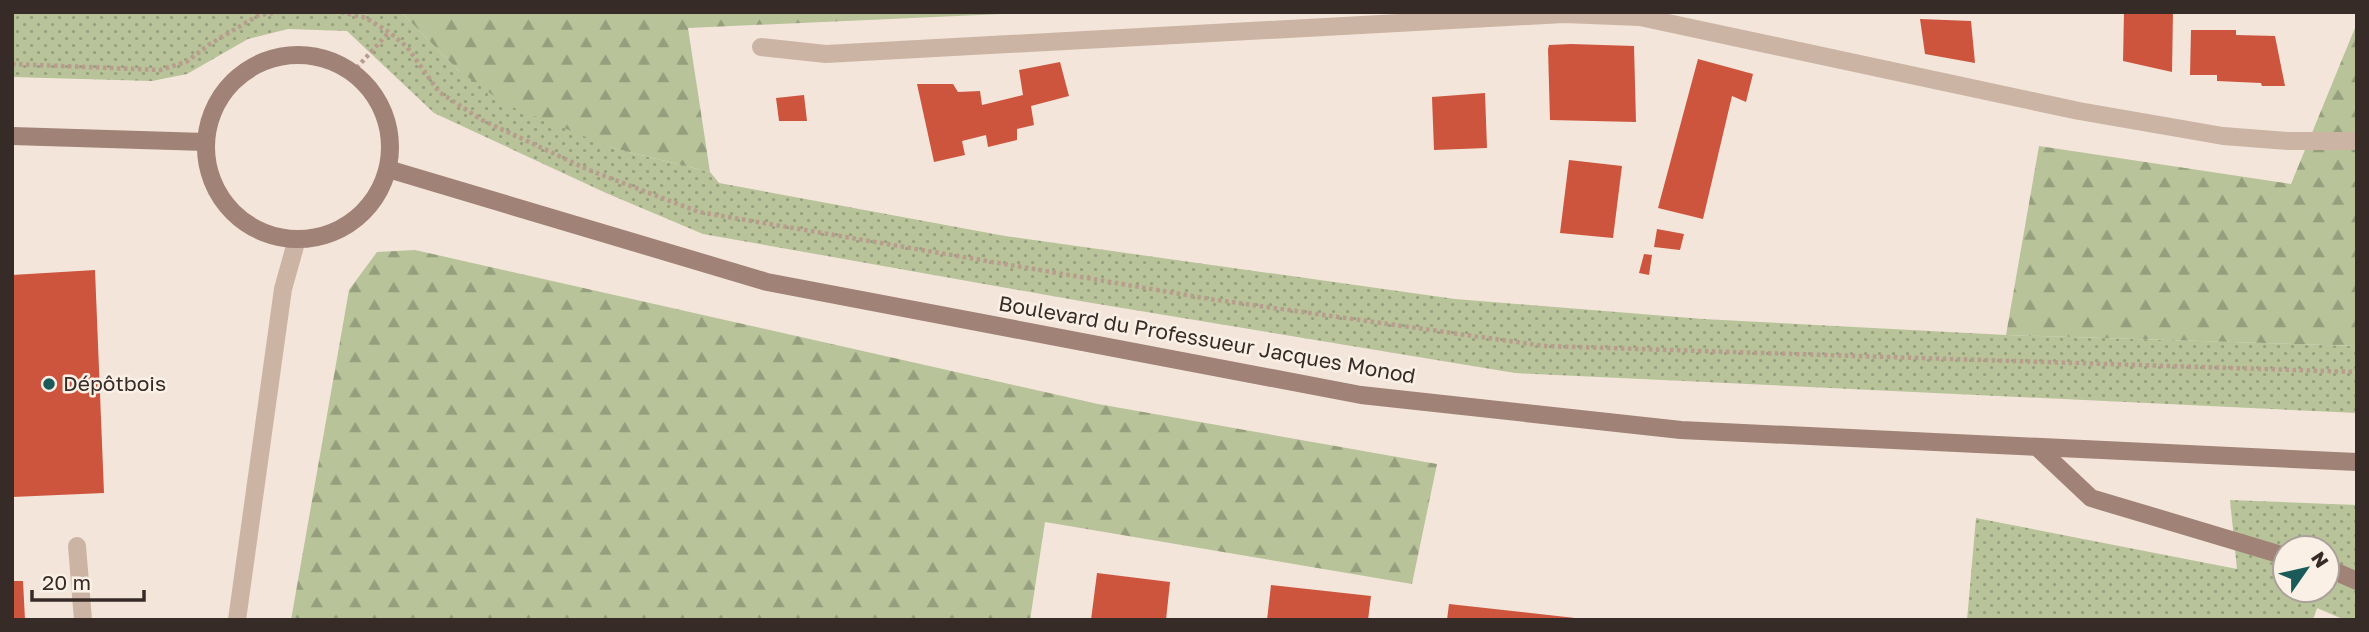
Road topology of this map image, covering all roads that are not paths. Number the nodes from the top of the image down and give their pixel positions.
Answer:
1 (761, 47) dead end
2 (12, 136) edge
3 (2357, 141) edge
4 (205, 142) junction
5 (388, 169) junction
6 (298, 239) junction
7 (2037, 447) junction
8 (2357, 462) edge
9 (77, 546) dead end
10 (2271, 552) edge
11 (83, 620) edge
12 (237, 620) edge

1 - 3 street
2 - 4 main road
4 - 5 main road
4 - 6 main road
5 - 6 main road
5 - 7 main road, Boulevard du Professueur Jacques Monod
6 - 12 street
7 - 8 main road, Boulevard du Professueur Jacques Monod
7 - 10 main road
9 - 11 street

